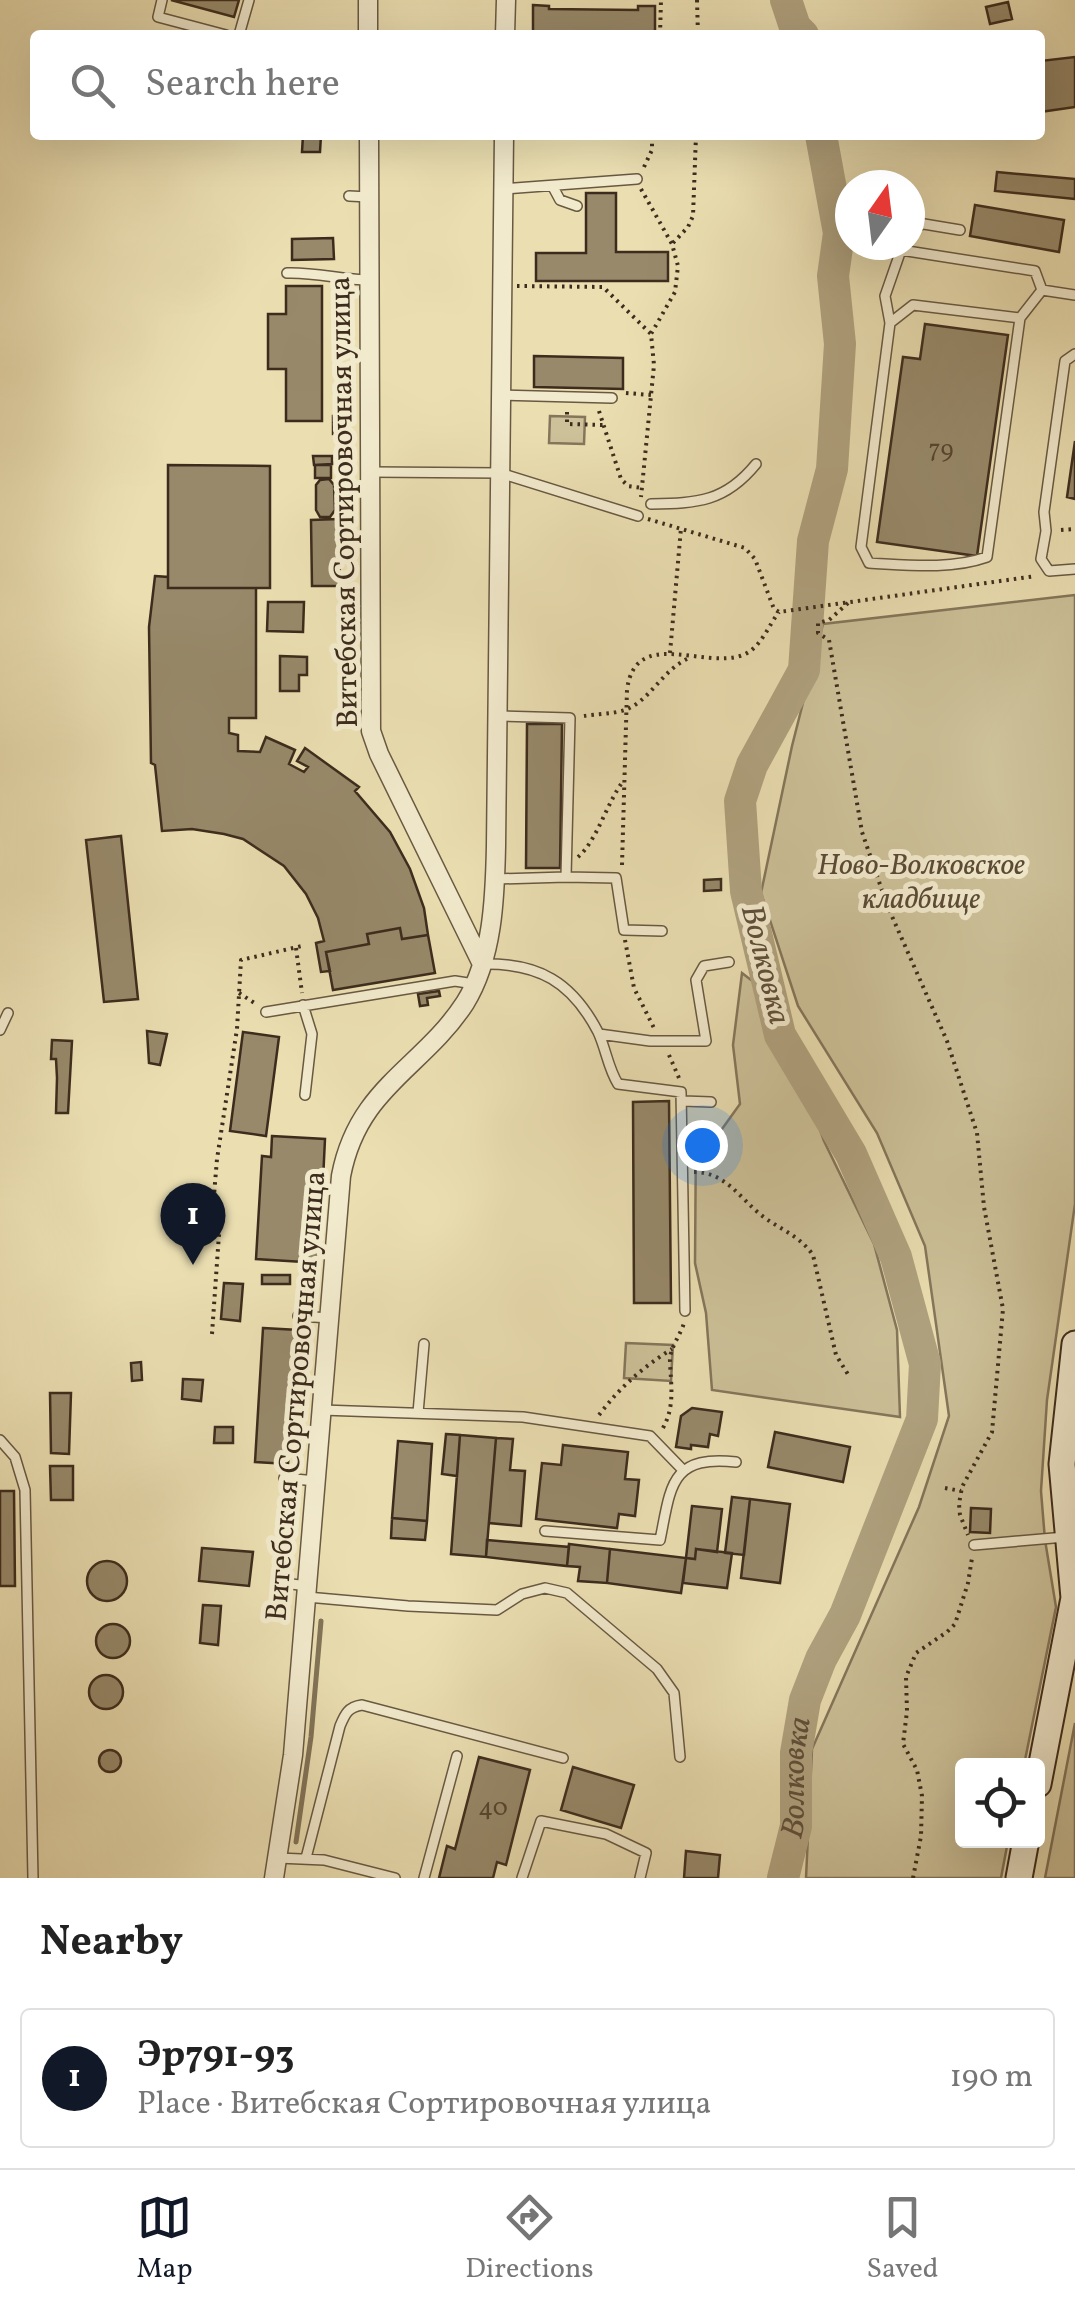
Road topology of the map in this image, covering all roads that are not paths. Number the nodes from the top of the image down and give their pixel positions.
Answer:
1 (162, 0) edge
2 (249, 0) edge
3 (368, 0) edge
4 (506, 0) edge
5 (206, 30) edge
6 (240, 30) edge
7 (368, 30) edge
8 (505, 30) edge
9 (369, 140) edge
10 (504, 140) edge
11 (638, 179) road end
12 (553, 187) junction
13 (504, 188) junction
14 (349, 196) dead end
15 (369, 197) junction
16 (577, 206) dead end
17 (925, 224) edge
18 (960, 230) dead end
19 (925, 252) edge
20 (896, 260) edge
21 (287, 272) dead end
22 (370, 280) junction
23 (1042, 290) junction
24 (1075, 294) edge
25 (1020, 318) junction
26 (890, 323) junction
27 (1075, 354) edge
28 (501, 395) junction
29 (612, 398) road end
30 (756, 464) dead end
31 (368, 472) junction
32 (500, 474) junction
33 (651, 504) dead end
34 (638, 516) road end
35 (1075, 570) edge
36 (497, 716) junction
37 (566, 877) junction
38 (495, 879) junction
39 (662, 931) dead end
40 (728, 962) dead end
41 (482, 964) junction
42 (474, 984) junction
43 (303, 1005) junction
44 (266, 1012) road end
45 (8, 1013) dead end
46 (0, 1030) edge
47 (599, 1034) junction
48 (306, 1095) dead end
49 (682, 1097) junction
50 (711, 1102) dead end
51 (684, 1311) road end
52 (298, 1316) dead end
53 (330, 1318) junction
54 (424, 1344) dead end
55 (1075, 1344) edge
56 (322, 1410) junction
57 (418, 1413) junction
58 (1070, 1413) edge
59 (0, 1440) edge
60 (736, 1462) dead end
61 (682, 1470) junction
62 (284, 1478) dead end
63 (316, 1481) junction
64 (545, 1532) dead end
65 (1069, 1536) junction
66 (974, 1545) road end
67 (282, 1583) dead end
68 (308, 1591) junction
69 (457, 1756) dead end
70 (680, 1757) dead end
71 (563, 1758) dead end
72 (1043, 1758) edge
73 (1025, 1848) edge
74 (278, 1858) junction
75 (306, 1858) junction
76 (33, 1878) edge
77 (274, 1878) edge
78 (396, 1878) edge
79 (424, 1878) edge
80 (522, 1878) edge
81 (640, 1878) edge
82 (1019, 1878) edge

1 - 5 lane
2 - 6 lane
3 - 7 street
4 - 8 street
9 - 15 street, Витебская Сортировочная улица
10 - 13 street, Витебская Сортировочная улица
11 - 12 lane
12 - 13 lane
12 - 16 lane
13 - 28 street, Витебская Сортировочная улица
14 - 15 lane
15 - 22 street, Витебская Сортировочная улица
17 - 18 lane
19 - 23 lane
20 - 26 lane
21 - 22 lane
22 - 31 street, Витебская Сортировочная улица
23 - 24 lane
23 - 25 lane
25 - 26 lane
25 - 26 lane
27 - 35 lane
28 - 29 lane
28 - 32 street, Витебская Сортировочная улица
30 - 33 lane
31 - 32 lane
31 - 41 street, Витебская Сортировочная улица
32 - 34 lane
32 - 36 street, Витебская Сортировочная улица
36 - 37 lane
36 - 38 street, Витебская Сортировочная улица
37 - 38 lane
37 - 39 lane
38 - 41 street, Витебская Сортировочная улица
40 - 47 lane
41 - 42 street, Витебская Сортировочная улица
41 - 47 lane
42 - 43 lane
42 - 53 street, Витебская Сортировочная улица
43 - 44 lane
43 - 48 lane
45 - 46 lane
47 - 49 lane
49 - 50 lane
49 - 51 lane
52 - 53 lane
53 - 56 street, Витебская Сортировочная улица
54 - 57 lane
55 - 58 street
56 - 57 lane
56 - 63 street, Витебская Сортировочная улица
57 - 61 lane
58 - 65 street
59 - 76 lane
60 - 61 lane
61 - 64 lane
62 - 63 lane
63 - 68 street, Витебская Сортировочная улица
65 - 66 lane
65 - 72 street
67 - 68 lane
68 - 70 lane
68 - 74 street, Витебская Сортировочная улица
69 - 79 lane
71 - 75 lane
73 - 82 street
74 - 75 lane
74 - 77 street, Витебская Сортировочная улица
75 - 78 lane
80 - 81 lane

